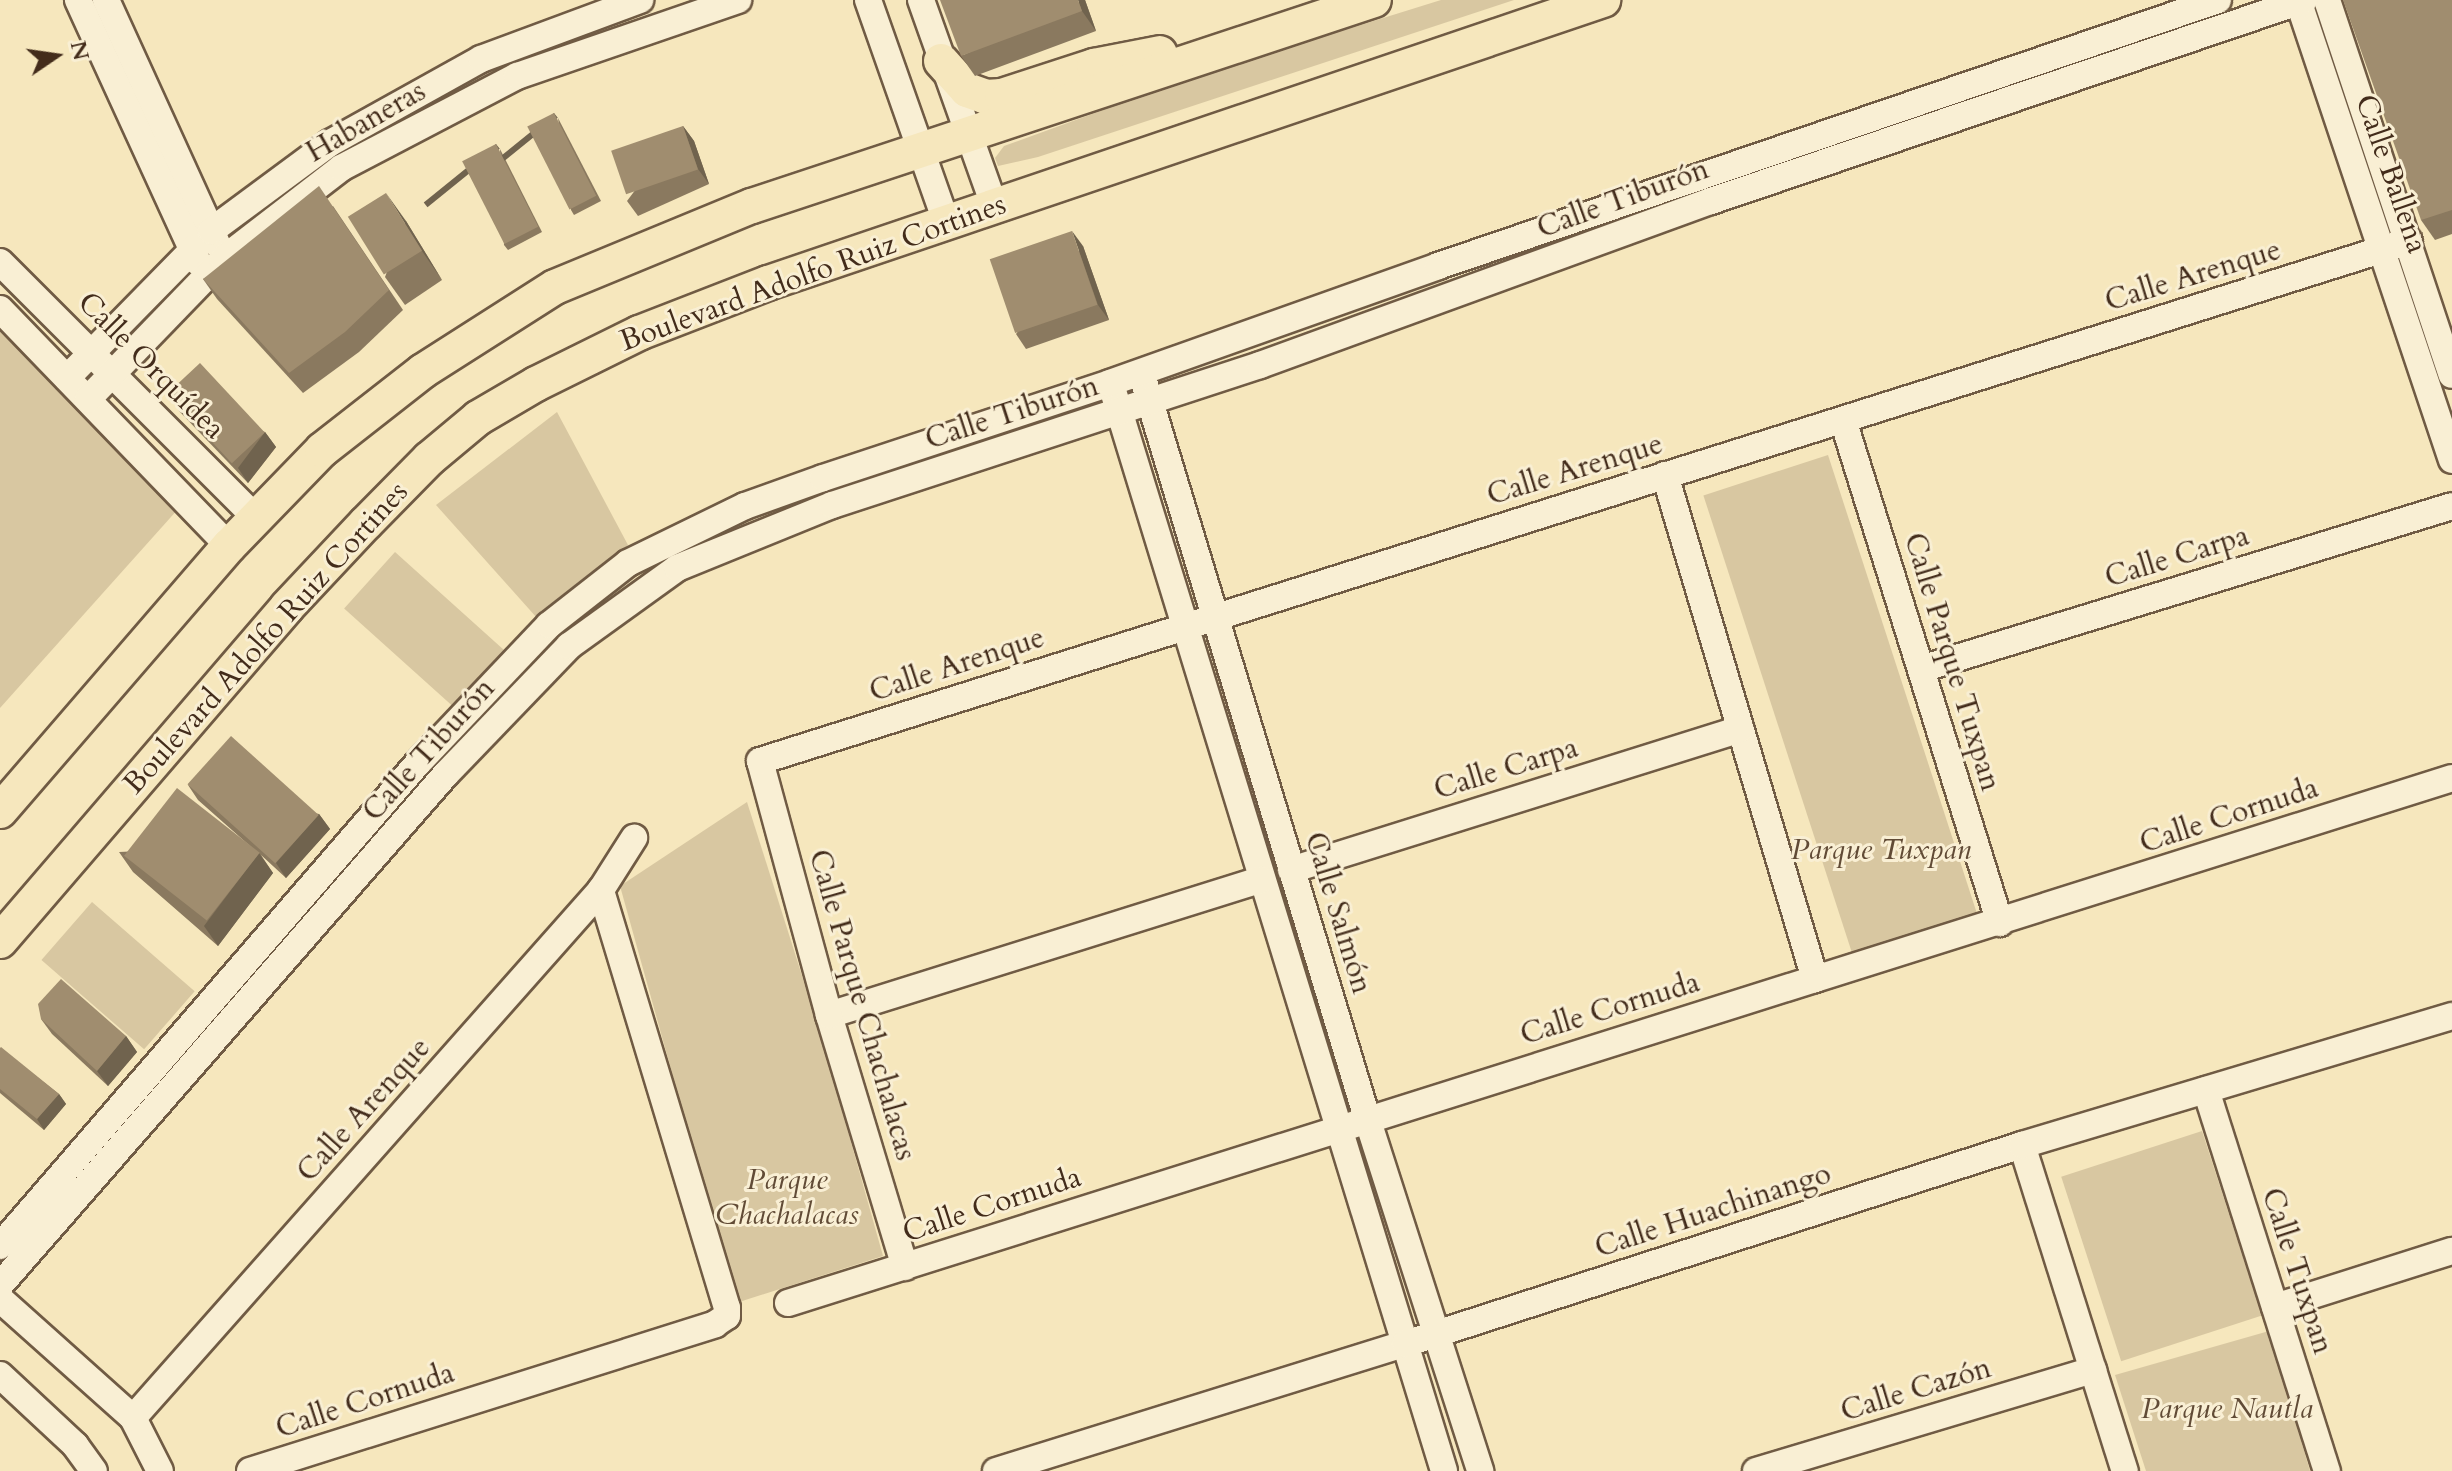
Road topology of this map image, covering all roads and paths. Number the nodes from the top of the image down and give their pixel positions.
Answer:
1 (78, 0) edge
2 (106, 0) edge
3 (640, 0) edge
4 (738, 0) edge
5 (868, 0) edge
6 (921, 0) edge
7 (1374, 0) edge
8 (1603, 0) edge
9 (2218, 0) edge
10 (2327, 0) edge
11 (2301, 1) edge
12 (1275, 33) junction
13 (2054, 54) junction
14 (941, 61) junction
15 (2063, 81) junction
16 (969, 136) junction
17 (920, 152) junction
18 (994, 205) junction
19 (946, 222) junction
20 (211, 231) junction
21 (2409, 241) junction
22 (192, 250) junction
23 (2383, 250) junction
24 (0, 262) edge
25 (214, 268) junction
26 (0, 309) edge
27 (92, 352) junction
28 (1140, 372) junction
29 (114, 374) junction
30 (2452, 375) edge
31 (67, 378) junction
32 (1110, 383) junction
33 (88, 399) junction
34 (1150, 401) junction
35 (1120, 411) junction
36 (1843, 420) junction
37 (2452, 460) edge
38 (1665, 475) junction
39 (2452, 506) edge
40 (255, 517) junction
41 (229, 546) junction
42 (1213, 616) junction
43 (1185, 626) junction
44 (1921, 669) junction
45 (1740, 729) junction
46 (760, 761) joint
47 (2452, 778) edge
48 (0, 811) edge
49 (634, 838) dead end
50 (1291, 870) junction
51 (1261, 880) junction
52 (601, 890) junction
53 (2000, 923) junction
54 (0, 941) edge
55 (1815, 979) junction
56 (829, 1015) junction
57 (2452, 1016) edge
58 (2206, 1090) junction
59 (1367, 1118) junction
60 (1340, 1127) junction
61 (2022, 1145) junction
62 (0, 1246) edge
63 (2452, 1251) edge
64 (905, 1267) junction
65 (0, 1285) edge
66 (0, 1299) edge
67 (788, 1303) dead end
68 (2275, 1307) junction
69 (1436, 1334) junction
70 (1405, 1344) junction
71 (2093, 1370) junction
72 (0, 1375) edge
73 (133, 1418) junction
74 (94, 1471) edge
75 (160, 1471) edge
76 (250, 1471) edge
77 (996, 1471) edge
78 (1444, 1471) edge
79 (1480, 1471) edge
80 (1756, 1471) edge
81 (2125, 1471) edge
82 (2327, 1471) edge

1 - 22 street
2 - 20 street
3 - 20 street, Habaneras
4 - 25 street, Habaneras
5 - 17 street
6 - 14 street
7 - 12 main road
8 - 18 main road, Boulevard Adolfo Ruiz Cortines
9 - 13 street, Calle Tiburón
10 - 21 street, Calle Ballena
11 - 15 street, Calle Tiburón
11 - 23 street, Calle Ballena
12 - 14 main road
12 - 16 main road
13 - 15 street
13 - 28 street, Calle Tiburón
14 - 16 street
15 - 34 street, Calle Tiburón
16 - 17 main road
16 - 18 street
17 - 19 street
17 - 40 main road
18 - 19 main road, Boulevard Adolfo Ruiz Cortines
19 - 54 main road, Boulevard Adolfo Ruiz Cortines
20 - 22 street, Habaneras
20 - 25 street
21 - 23 street, Calle Arenque
21 - 30 street, Calle Ballena
22 - 25 street
22 - 27 street, Habaneras
23 - 36 street, Calle Arenque
23 - 37 street, Calle Ballena
24 - 27 street, Calle Orquídea
25 - 29 street, Habaneras
26 - 31 street
27 - 29 street, Calle Orquídea
27 - 31 street, Habaneras
28 - 32 street, Calle Tiburón
28 - 34 street, Calle Salmón
29 - 33 street, Habaneras
29 - 40 street, Calle Orquídea
31 - 33 street
32 - 35 street, Calle Salmón
32 - 62 street, Calle Tiburón
33 - 41 street
34 - 35 street, Calle Tiburón
34 - 42 street, Calle Salmón
35 - 43 street, Calle Salmón
35 - 65 street, Calle Tiburón
36 - 38 street, Calle Arenque
36 - 44 street, Calle Parque Tuxpan
38 - 42 street, Calle Arenque
38 - 45 street
39 - 44 street, Calle Carpa
40 - 41 main road
41 - 48 main road
42 - 43 street, Calle Arenque
42 - 50 street, Calle Salmón
43 - 46 street, Calle Arenque
43 - 51 street, Calle Salmón
44 - 53 street, Calle Parque Tuxpan
45 - 50 street, Calle Carpa
45 - 55 street
46 - 56 street, Calle Parque Chachalacas
47 - 53 street, Calle Cornuda
49 - 52 street, Calle Arenque
50 - 59 street, Calle Salmón
51 - 56 street
51 - 60 street, Calle Salmón
52 - 73 street, Calle Arenque
52 - 76 street, Calle Cornuda
53 - 55 street, Calle Cornuda
55 - 59 street, Calle Cornuda
56 - 64 street, Calle Parque Chachalacas
57 - 58 street, Calle Huachinango
58 - 61 street, Calle Huachinango
58 - 68 street, Calle Tuxpan
59 - 60 street, Calle Cornuda
59 - 69 street, Calle Salmón
60 - 64 street, Calle Cornuda
60 - 70 street, Calle Salmón
61 - 69 street, Calle Huachinango
61 - 71 street
63 - 68 street
64 - 67 street, Calle Cornuda
66 - 73 street
68 - 82 street, Calle Tuxpan
69 - 70 street, Calle Huachinango
69 - 79 street, Calle Salmón
70 - 77 street, Calle Huachinango
70 - 78 street, Calle Salmón
71 - 80 street, Calle Cazón
71 - 81 street
72 - 74 street
73 - 75 street

